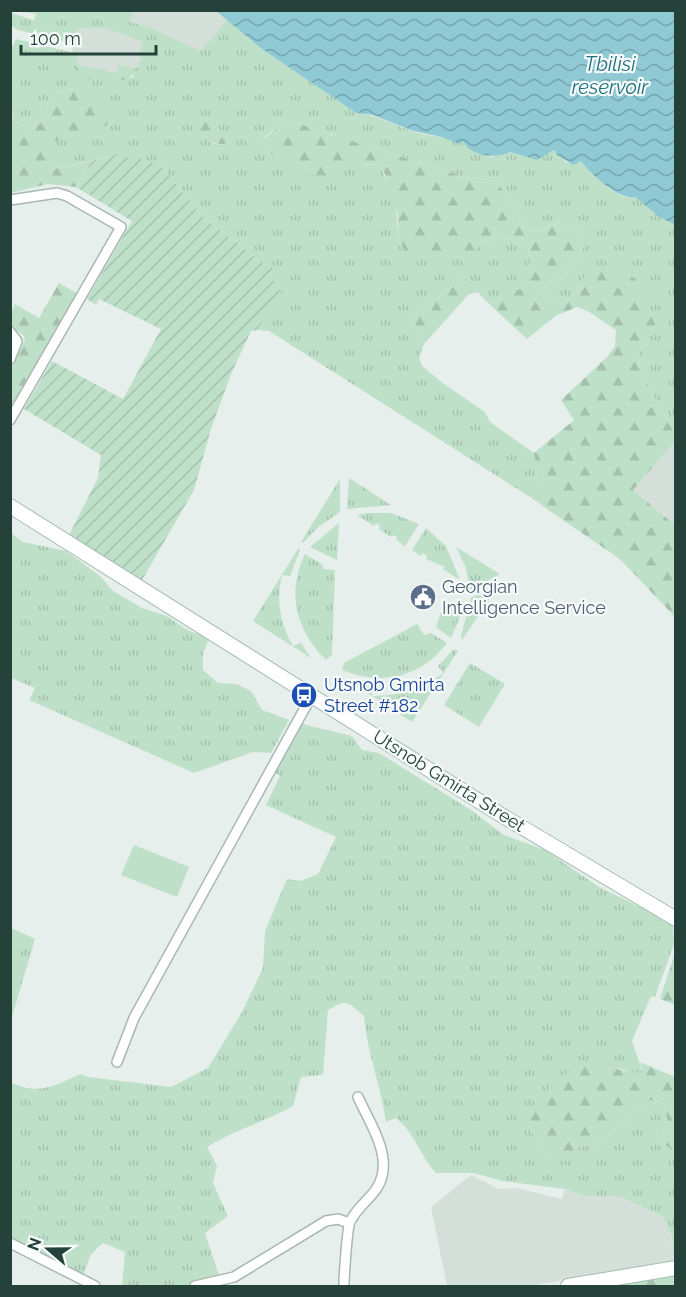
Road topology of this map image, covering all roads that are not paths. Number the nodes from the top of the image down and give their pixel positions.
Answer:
1 (10, 200) edge
2 (10, 332) edge
3 (10, 359) edge
4 (10, 420) edge
5 (10, 506) edge
6 (312, 695) junction
7 (675, 919) edge
8 (117, 1062) dead end
9 (358, 1097) dead end
10 (350, 1223) junction
11 (10, 1243) edge
12 (675, 1268) edge
13 (95, 1287) edge
14 (195, 1287) edge
15 (344, 1287) edge
16 (568, 1287) edge

1 - 4 street
2 - 3 street
5 - 6 main road, Utsnob Gmirta Street
6 - 7 main road, Utsnob Gmirta Street
6 - 8 street
9 - 10 street
10 - 14 street
10 - 15 street
11 - 13 street
12 - 16 main road

